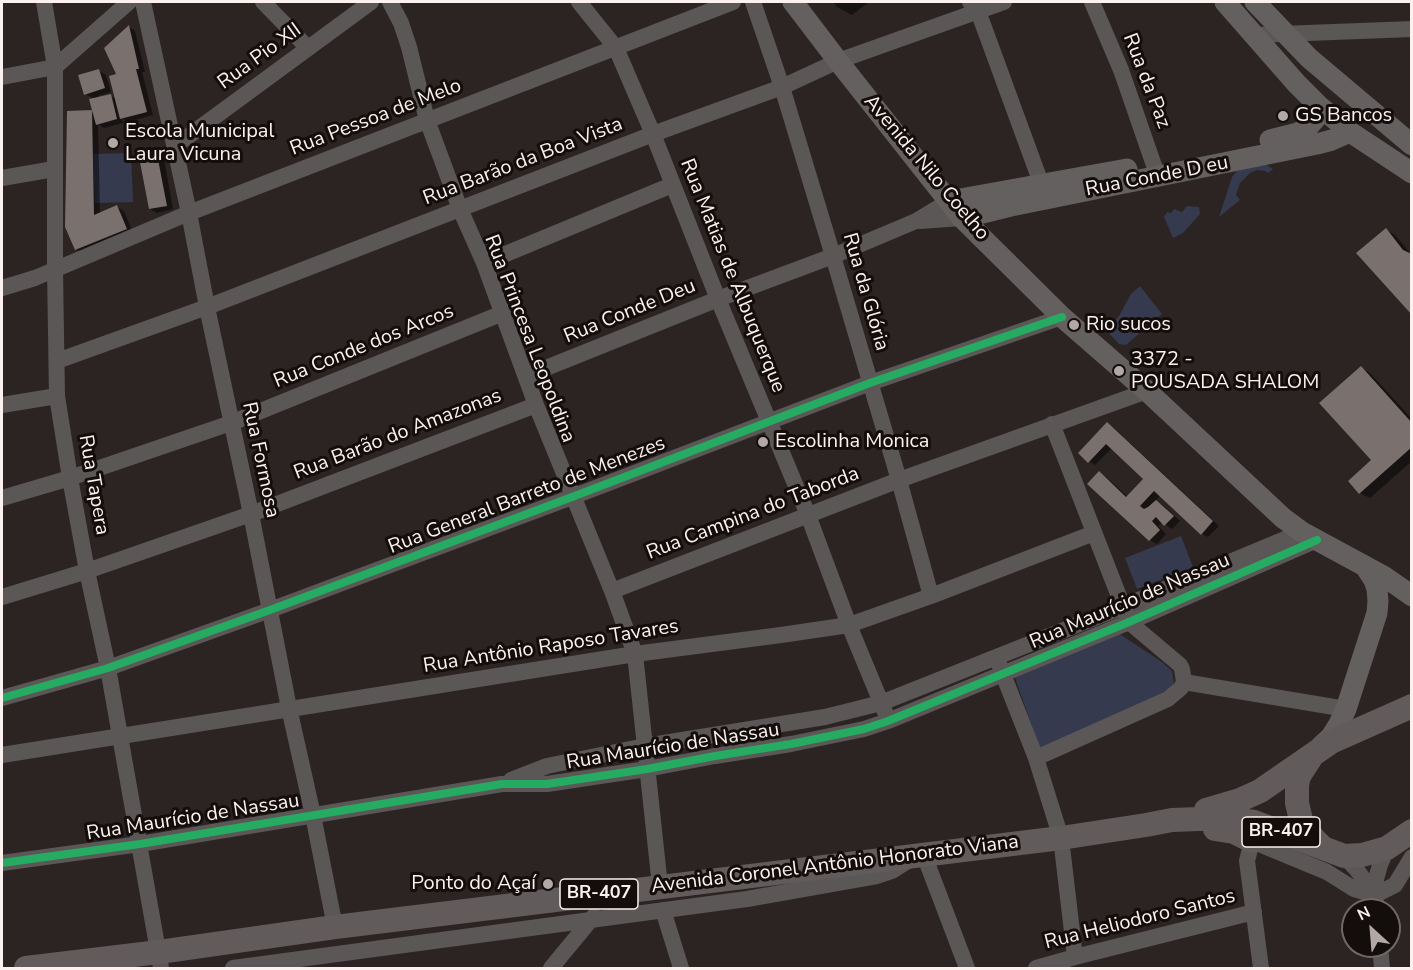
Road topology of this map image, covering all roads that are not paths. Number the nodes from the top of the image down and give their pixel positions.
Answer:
1 (44, 2) edge
2 (129, 2) edge
3 (143, 2) edge
4 (264, 2) edge
5 (371, 2) edge
6 (390, 2) edge
7 (579, 2) edge
8 (733, 2) edge
9 (753, 2) edge
10 (793, 2) edge
11 (1004, 2) edge
12 (1092, 2) edge
13 (1225, 2) edge
14 (1256, 2) edge
15 (974, 6) edge
16 (1412, 29) edge
17 (1285, 34) junction
18 (1255, 35) junction
19 (308, 48) junction
20 (616, 48) junction
21 (838, 62) junction
22 (55, 67) junction
23 (2, 77) edge
24 (782, 87) junction
25 (1317, 105) junction
26 (427, 120) junction
27 (1350, 132) junction
28 (653, 134) junction
29 (1412, 145) edge
30 (175, 146) junction
31 (54, 169) junction
32 (1156, 171) junction
33 (1412, 173) edge
34 (2, 178) edge
35 (1041, 183) junction
36 (672, 185) junction
37 (949, 201) junction
38 (460, 209) junction
39 (189, 213) junction
40 (962, 218) junction
41 (916, 221) junction
42 (833, 256) junction
43 (484, 262) junction
44 (55, 270) junction
45 (2, 288) edge
46 (718, 300) junction
47 (207, 307) junction
48 (503, 313) junction
49 (1062, 317) junction
50 (57, 361) junction
51 (526, 376) junction
52 (870, 383) junction
53 (1147, 392) junction
54 (57, 396) junction
55 (2, 405) edge
56 (536, 405) junction
57 (769, 421) junction
58 (231, 423) junction
59 (1052, 424) junction
60 (70, 478) junction
61 (899, 480) junction
62 (572, 497) junction
63 (2, 498) edge
64 (251, 514) junction
65 (808, 515) junction
66 (1283, 518) junction
67 (1094, 533) junction
68 (1310, 536) junction
69 (1365, 565) junction
70 (87, 571) junction
71 (1412, 581) edge
72 (612, 591) junction
73 (931, 596) junction
74 (1412, 596) edge
75 (2, 597) edge
76 (270, 610) junction
77 (1126, 614) junction
78 (849, 625) junction
79 (635, 654) junction
80 (997, 657) junction
81 (108, 668) junction
82 (1003, 673) junction
83 (1184, 682) junction
84 (2, 698) edge
85 (881, 703) junction
86 (1412, 706) edge
87 (289, 708) junction
88 (1346, 709) junction
89 (888, 721) junction
90 (119, 736) junction
91 (645, 746) junction
92 (1322, 748) junction
93 (2, 755) edge
94 (1036, 758) junction
95 (647, 769) junction
96 (502, 784) junction
97 (313, 815) junction
98 (1172, 820) junction
99 (1146, 825) junction
100 (1412, 828) edge
101 (1061, 838) junction
102 (1252, 841) junction
103 (140, 844) junction
104 (1387, 848) junction
105 (1334, 852) junction
106 (919, 856) junction
107 (1412, 857) edge
108 (2, 863) edge
109 (617, 892) junction
110 (662, 898) junction
111 (1368, 898) edge
112 (1373, 898) edge
113 (1376, 898) edge
114 (1381, 898) edge
115 (1254, 912) junction
116 (591, 919) junction
117 (335, 927) junction
118 (1076, 957) junction
119 (160, 960) edge
120 (26, 969) edge
121 (233, 969) edge
122 (551, 969) edge
123 (681, 969) edge
124 (968, 969) edge
125 (1036, 969) edge
126 (1261, 969) edge

1 - 22 street, Rua Tapera
2 - 22 street
3 - 30 street, Rua Formosa
4 - 19 street
5 - 19 street, Rua Pio XII
6 - 26 street, Rua Princesa Leopoldina
7 - 20 street, Rua Matias de Albuquerque
8 - 20 street, Rua Pessoa de Melo
9 - 24 street, Rua da Glória
10 - 21 main road, Avenida Nilo Coelho
11 - 15 street, Rua Barão da Boa Vista
12 - 32 street, Rua da Paz
13 - 18 main road
14 - 17 main road
15 - 21 street, Rua Barão da Boa Vista
15 - 35 street
16 - 17 street
17 - 18 street
17 - 29 main road
18 - 25 main road
19 - 30 street, Rua Pio XII
20 - 26 street, Rua Pessoa de Melo
20 - 28 street, Rua Matias de Albuquerque
21 - 24 street, Rua Barão da Boa Vista
21 - 37 main road, Avenida Nilo Coelho
22 - 23 street
22 - 31 street, Rua Tapera
24 - 28 street, Rua Barão da Boa Vista
24 - 42 street, Rua da Glória
25 - 27 main road
25 - 32 main road, Rua Conde D eu
26 - 38 street, Rua Princesa Leopoldina
26 - 39 street, Rua Pessoa de Melo
27 - 32 main road, Rua Conde D eu
27 - 33 main road
28 - 36 street, Rua Matias de Albuquerque
28 - 38 street, Rua Barão da Boa Vista
30 - 39 street, Rua Formosa
31 - 34 street
31 - 44 street, Rua Tapera
32 - 35 main road, Rua Conde D eu
32 - 40 main road, Rua Conde D eu
35 - 37 main road, Rua Conde D eu
36 - 43 street
36 - 46 street, Rua Matias de Albuquerque
37 - 40 main road, Avenida Nilo Coelho
37 - 41 street, Rua Conde Deu
38 - 43 street, Rua Princesa Leopoldina
38 - 47 street, Rua Barão da Boa Vista
39 - 44 street, Rua Pessoa de Melo
39 - 47 street, Rua Formosa
40 - 41 street, Rua Conde Deu
40 - 49 main road, Avenida Nilo Coelho
41 - 42 street, Rua Conde Deu
42 - 46 street, Rua Conde Deu
42 - 52 street, Rua da Glória
43 - 48 street, Rua Princesa Leopoldina
44 - 45 street, Rua Pessoa de Melo
44 - 50 street, Rua Tapera
46 - 51 street, Rua Conde Deu
46 - 57 street, Rua Matias de Albuquerque
47 - 50 street, Rua Barão da Boa Vista
47 - 58 street, Rua Formosa
48 - 51 street, Rua Princesa Leopoldina
48 - 58 street, Rua Conde dos Arcos
49 - 52 street, Rua General Barreto de Menezes
49 - 53 main road, Avenida Nilo Coelho
50 - 54 street, Rua Tapera
51 - 56 street, Rua Princesa Leopoldina
52 - 57 street, Rua General Barreto de Menezes
52 - 61 street, Rua da Glória
53 - 59 street, Rua Campina do Taborda
53 - 66 main road, Avenida Nilo Coelho
54 - 55 street
54 - 60 street, Rua Tapera
56 - 62 street, Rua Princesa Leopoldina
56 - 64 street, Rua Barão do Amazonas
57 - 62 street, Rua General Barreto de Menezes
57 - 65 street, Rua Matias de Albuquerque
58 - 60 street, Rua Conde dos Arcos
58 - 64 street, Rua Formosa
59 - 61 street, Rua Campina do Taborda
59 - 67 street
60 - 63 street, Rua Conde dos Arcos
60 - 70 street, Rua Tapera
61 - 65 street, Rua Campina do Taborda
61 - 73 street, Rua da Glória
62 - 72 street, Rua Princesa Leopoldina
62 - 76 street, Rua General Barreto de Menezes
64 - 70 street, Rua Barão do Amazonas
64 - 76 street, Rua Formosa
65 - 72 street, Rua Campina do Taborda
65 - 78 street, Rua Matias de Albuquerque
66 - 68 main road, Avenida Nilo Coelho
66 - 71 main road, Avenida Nilo Coelho
67 - 73 street, Rua Antônio Raposo Tavares
67 - 77 street
68 - 69 main road, Avenida Nilo Coelho
68 - 77 street, Rua Maurício de Nassau
69 - 74 main road, Avenida Nilo Coelho
69 - 88 main road
70 - 75 street, Rua Barão do Amazonas
70 - 81 street, Rua Tapera
72 - 79 street, Rua Princesa Leopoldina
73 - 78 street, Rua Antônio Raposo Tavares
76 - 81 street, Rua General Barreto de Menezes
76 - 87 street, Rua Formosa
77 - 80 street, Rua Maurício de Nassau
77 - 82 street, Rua Maurício de Nassau
77 - 83 street
78 - 79 street, Rua Antônio Raposo Tavares
78 - 85 street, Rua Matias de Albuquerque
79 - 87 street, Rua Antônio Raposo Tavares
79 - 91 street, Rua Princesa Leopoldina
80 - 82 street
80 - 85 street, Rua Maurício de Nassau
81 - 84 street, Rua General Barreto de Menezes
81 - 90 street, Rua Tapera
82 - 89 street, Rua Maurício de Nassau
82 - 94 street
83 - 88 street
83 - 94 street
85 - 89 street, Rua Matias de Albuquerque
85 - 91 street, Rua Maurício de Nassau
86 - 92 highway, BR-407
87 - 90 street, Rua Antônio Raposo Tavares
87 - 97 street, Rua Formosa
88 - 92 main road
89 - 95 street, Rua Maurício de Nassau
90 - 93 street, Rua Antônio Raposo Tavares
90 - 103 street, Rua Tapera
91 - 95 street, Rua Princesa Leopoldina
91 - 96 street, Rua Maurício de Nassau
92 - 98 highway, BR-407
92 - 105 highway
94 - 101 street
95 - 96 street, Rua Maurício de Nassau
95 - 110 street, Rua Princesa Leopoldina
96 - 97 street, Rua Maurício de Nassau
97 - 103 street, Rua Maurício de Nassau
97 - 117 street, Rua Formosa
98 - 99 highway, Avenida Coronel Antônio Honorato Viana / BR-407
98 - 105 highway, Avenida Coronel Antônio Honorato Viana / BR-407
99 - 101 highway, Avenida Coronel Antônio Honorato Viana / BR-407
99 - 102 highway
100 - 104 highway, Avenida Coronel Antônio Honorato Viana / BR-407
101 - 106 highway, Avenida Coronel Antônio Honorato Viana / BR-407
101 - 118 street
102 - 111 street
102 - 115 street
103 - 108 street, Rua Maurício de Nassau
103 - 119 street, Rua Tapera
104 - 105 highway, Avenida Coronel Antônio Honorato Viana / BR-407
104 - 113 street
105 - 112 street
106 - 110 highway, Avenida Coronel Antônio Honorato Viana / BR-407
106 - 124 street
107 - 114 street
109 - 110 highway, Avenida Coronel Antônio Honorato Viana / BR-407
109 - 116 street
109 - 117 highway, Avenida Coronel Antônio Honorato Viana / BR-407
110 - 116 street
110 - 123 street, Rua Princesa Leopoldina
115 - 118 street, Rua Heliodoro Santos
115 - 126 street
116 - 121 street
116 - 122 street
117 - 119 highway, Avenida Coronel Antônio Honorato Viana / BR-407
118 - 125 street, Rua Heliodoro Santos
119 - 120 highway, Avenida Coronel Antônio Honorato Viana / BR-407

